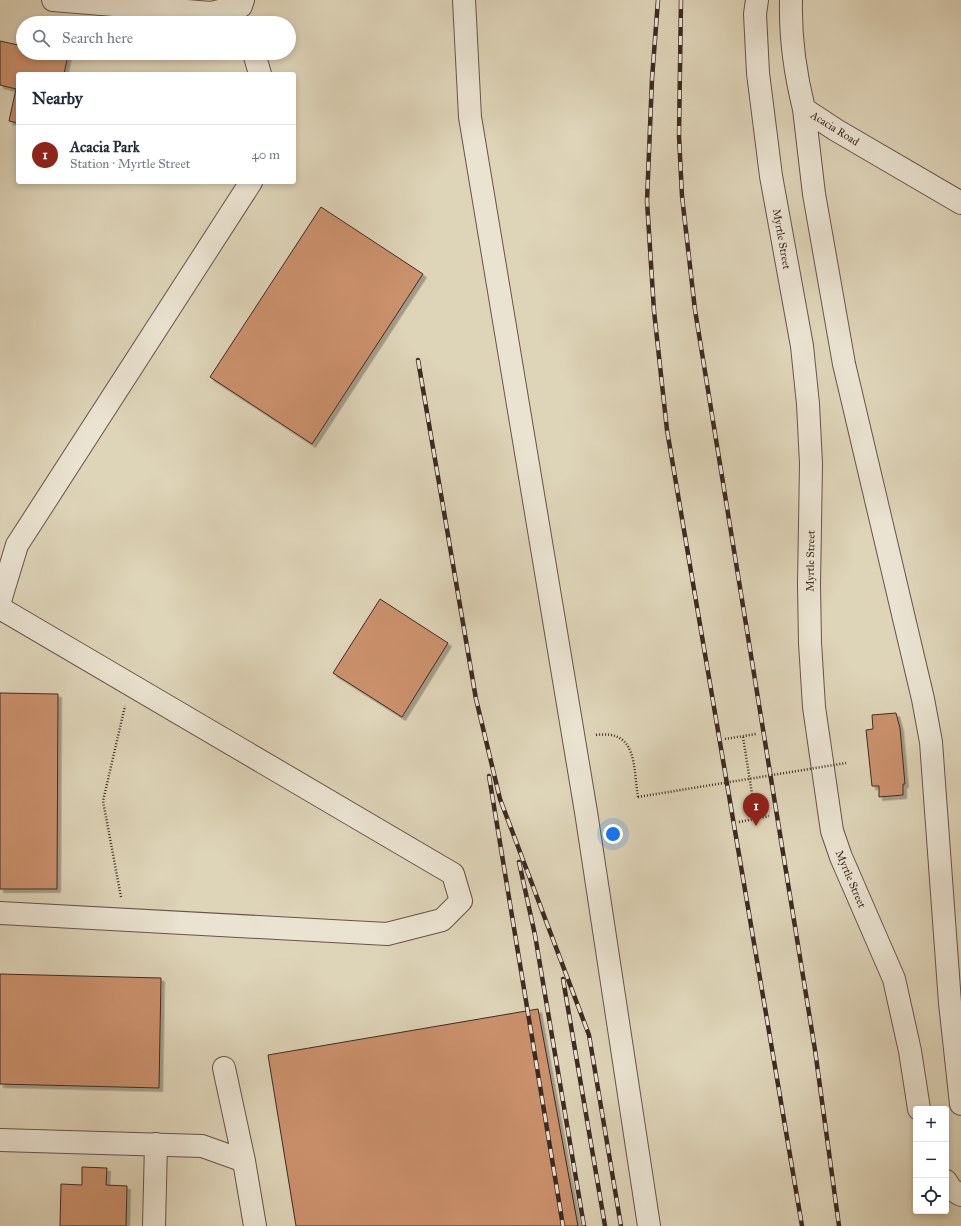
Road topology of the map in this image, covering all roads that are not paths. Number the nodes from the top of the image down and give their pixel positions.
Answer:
1 (53, 0) edge
2 (464, 0) edge
3 (757, 0) edge
4 (791, 0) edge
5 (243, 10) edge
6 (256, 60) edge
7 (259, 72) edge
8 (804, 109) junction
9 (250, 184) edge
10 (960, 199) edge
11 (0, 601) edge
12 (0, 608) edge
13 (0, 913) edge
14 (224, 1068) dead end
15 (961, 1104) edge
16 (919, 1106) edge
17 (0, 1140) edge
18 (156, 1144) junction
19 (244, 1161) junction
20 (949, 1186) edge
21 (961, 1195) edge
22 (154, 1226) edge
23 (254, 1226) edge
24 (649, 1226) edge

1 - 5 street
2 - 24 street
3 - 16 street, Myrtle Street
4 - 8 street, Acacia Road
6 - 7 street
8 - 10 street, Acacia Road
8 - 15 street
9 - 11 street
12 - 13 street
14 - 19 street
17 - 18 street
18 - 19 street
18 - 22 street
19 - 23 street
20 - 21 street

